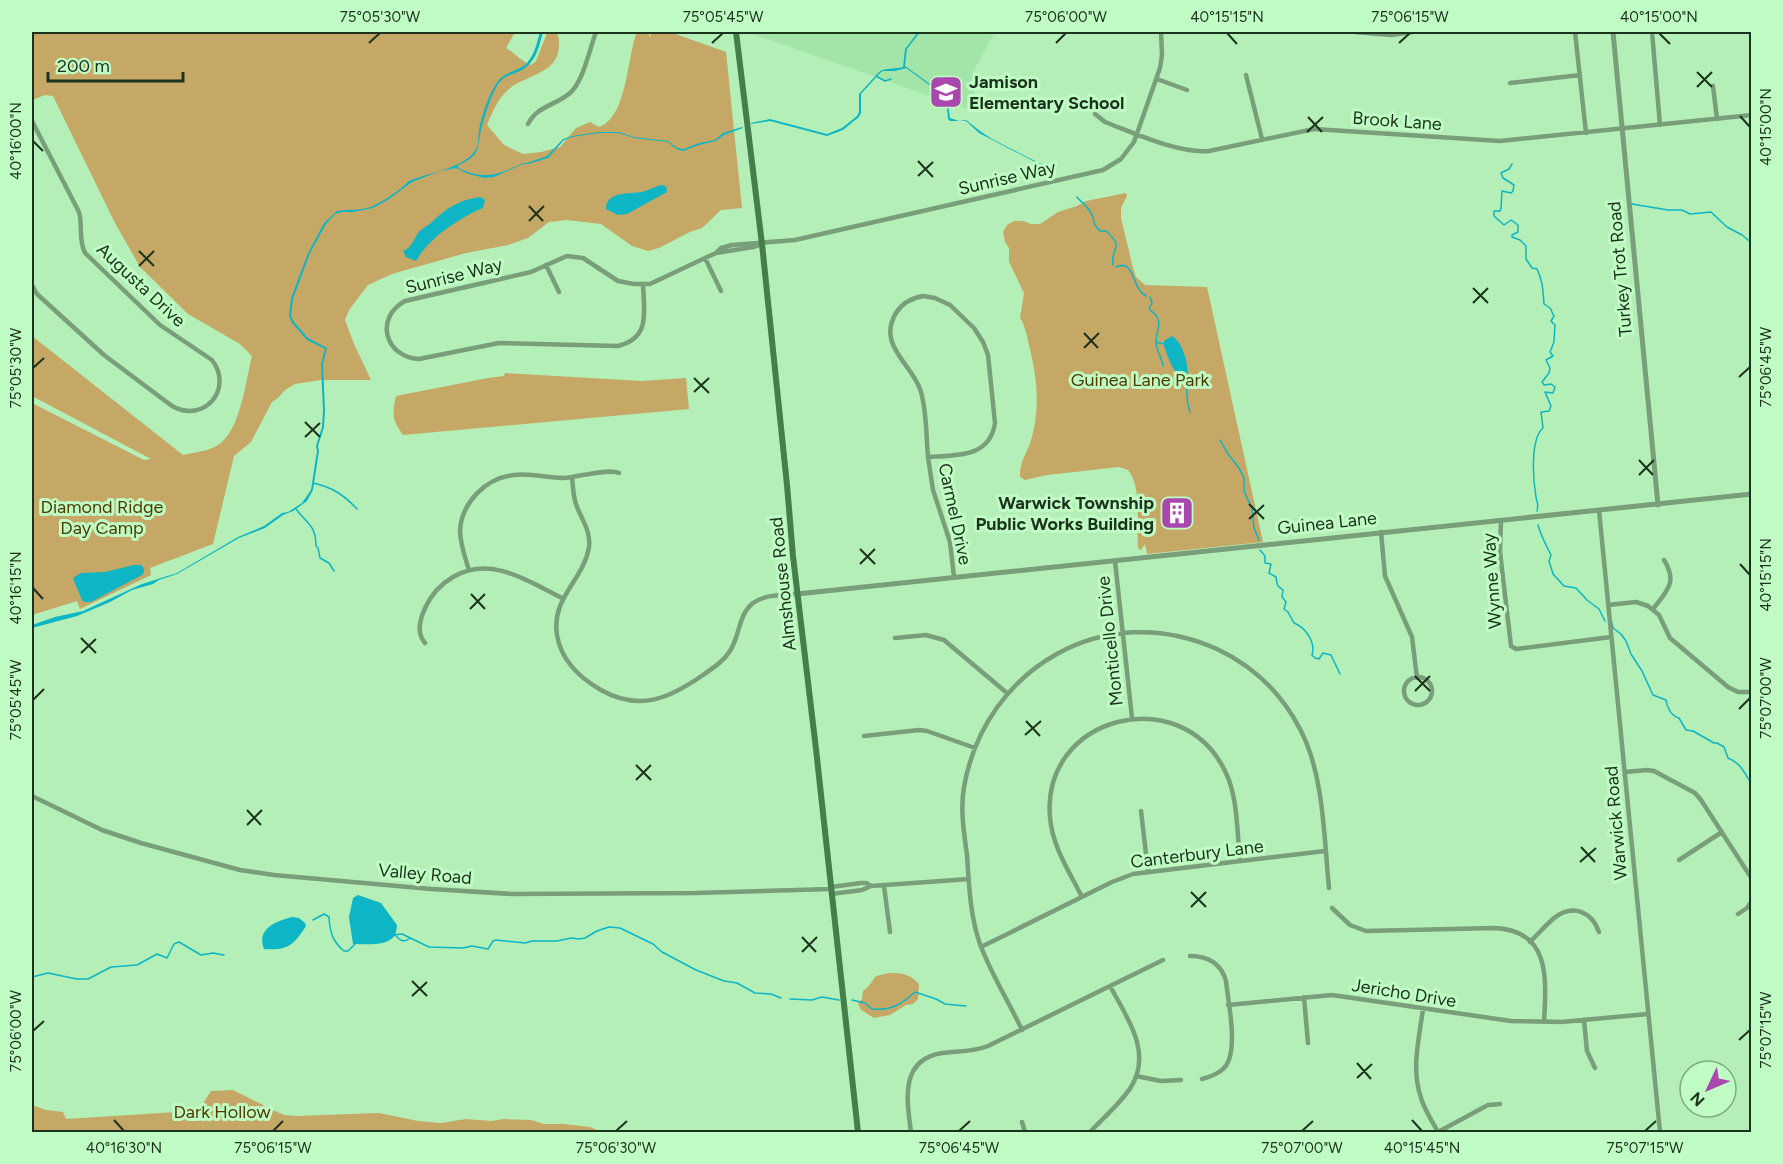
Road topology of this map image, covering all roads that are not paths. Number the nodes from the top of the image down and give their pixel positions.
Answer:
1 (596, 32) edge
2 (736, 32) edge
3 (1161, 32) edge
4 (1355, 32) edge
5 (1413, 32) edge
6 (1575, 32) edge
7 (1613, 32) edge
8 (1652, 32) edge
9 (1246, 75) dead end
10 (1580, 75) junction
11 (1156, 79) junction
12 (1510, 83) dead end
13 (1713, 86) dead end
14 (1187, 90) dead end
15 (1095, 114) dead end
16 (1752, 115) edge
17 (1717, 119) junction
18 (32, 121) edge
19 (528, 124) dead end
20 (1660, 125) junction
21 (34, 129) edge
22 (1622, 129) junction
23 (1586, 133) junction
24 (1137, 134) junction
25 (1262, 139) junction
26 (762, 244) junction
27 (705, 258) junction
28 (546, 265) junction
29 (32, 285) edge
30 (643, 285) junction
31 (721, 291) dead end
32 (559, 292) dead end
33 (37, 294) junction
34 (32, 298) edge
35 (928, 458) junction
36 (619, 472) dead end
37 (572, 477) junction
38 (1752, 494) edge
39 (1658, 505) junction
40 (1599, 510) junction
41 (1501, 520) junction
42 (1381, 532) junction
43 (1664, 560) dead end
44 (1115, 561) junction
45 (469, 570) junction
46 (954, 577) junction
47 (797, 594) junction
48 (562, 598) junction
49 (1608, 605) junction
50 (1653, 609) junction
51 (1123, 634) junction
52 (1611, 637) junction
53 (895, 638) dead end
54 (425, 643) dead end
55 (1416, 678) junction
56 (1752, 692) edge
57 (1007, 693) junction
58 (1132, 718) junction
59 (864, 736) dead end
60 (975, 748) junction
61 (1625, 772) junction
62 (32, 796) edge
63 (1141, 811) dead end
64 (1722, 832) junction
65 (1325, 851) junction
66 (1679, 860) dead end
67 (1240, 861) junction
68 (1148, 871) junction
69 (969, 879) junction
70 (1752, 879) edge
71 (884, 886) junction
72 (1329, 888) dead end
73 (831, 890) junction
74 (1082, 897) junction
75 (1752, 901) edge
76 (1332, 908) dead end
77 (1738, 914) dead end
78 (890, 932) dead end
79 (1599, 933) dead end
80 (1530, 942) junction
81 (981, 947) junction
82 (1190, 956) dead end
83 (1163, 960) dead end
84 (1110, 986) junction
85 (1304, 997) junction
86 (1228, 1005) junction
87 (1424, 1009) junction
88 (1648, 1014) junction
89 (1584, 1020) junction
90 (1545, 1022) junction
91 (1022, 1030) junction
92 (1308, 1043) dead end
93 (1595, 1068) dead end
94 (1136, 1076) junction
95 (1202, 1079) dead end
96 (1181, 1080) dead end
97 (1500, 1104) dead end
98 (1022, 1122) dead end
99 (858, 1132) edge
100 (910, 1132) edge
101 (1025, 1132) edge
102 (1090, 1132) edge
103 (1438, 1132) edge
104 (1660, 1132) edge

1 - 19 street
2 - 26 main road, Almshouse Road
3 - 11 street, Sunrise Way
4 - 5 street
6 - 10 street
7 - 22 street, Turkey Trot Road
8 - 20 street
9 - 25 street
10 - 12 street
10 - 23 street
11 - 14 street
11 - 24 street, Sunrise Way
13 - 17 street
15 - 24 street, Brook Lane
16 - 17 street, Brook Lane
17 - 20 street, Brook Lane
18 - 21 street, Augusta Drive
20 - 22 street, Brook Lane
21 - 33 street, Augusta Drive
22 - 23 street, Brook Lane
22 - 39 street, Turkey Trot Road
23 - 25 street, Brook Lane
24 - 25 street, Brook Lane
24 - 26 street, Sunrise Way
26 - 27 street, Sunrise Way
26 - 47 main road, Almshouse Road
27 - 30 street, Sunrise Way
27 - 31 street
28 - 30 street, Sunrise Way
28 - 30 street, Sunrise Way
28 - 32 street
29 - 33 street, Augusta Drive
33 - 34 street
35 - 35 street, Carmel Drive
35 - 46 street, Carmel Drive
36 - 37 street
37 - 45 street
37 - 48 street
38 - 39 street, Guinea Lane
39 - 40 street, Guinea Lane
40 - 41 street, Guinea Lane
40 - 49 street, Warwick Road
41 - 42 street, Guinea Lane
41 - 52 street, Wynne Way
42 - 44 street, Guinea Lane
42 - 55 street
43 - 50 street
44 - 46 street, Guinea Lane
44 - 51 street, Monticello Drive
45 - 48 street
45 - 54 street
46 - 47 street, Guinea Lane
47 - 48 street
47 - 73 main road, Almshouse Road
49 - 50 street
49 - 52 street, Warwick Road
50 - 56 street
51 - 57 street
51 - 58 street, Monticello Drive
51 - 65 street
52 - 61 street, Warwick Road
53 - 57 street
55 - 55 street
57 - 60 street
58 - 67 street
58 - 74 street
59 - 60 street
60 - 69 street
61 - 64 street
61 - 88 street, Warwick Road
62 - 73 street, Valley Road
63 - 68 street
64 - 66 street
64 - 70 street
65 - 67 street, Canterbury Lane
65 - 72 street
67 - 68 street, Canterbury Lane
68 - 74 street, Canterbury Lane
69 - 71 street, Valley Road
69 - 81 street
71 - 73 street, Valley Road
71 - 78 street
73 - 99 main road, Almshouse Road
74 - 81 street, Canterbury Lane
75 - 77 street
76 - 80 street
79 - 80 street
80 - 90 street
81 - 91 street
82 - 86 street
83 - 84 street
84 - 91 street
84 - 94 street
85 - 86 street, Jericho Drive
85 - 87 street, Jericho Drive
85 - 92 street
86 - 95 street
87 - 90 street, Jericho Drive
87 - 103 street
88 - 89 street, Jericho Drive
88 - 104 street, Warwick Road
89 - 90 street, Jericho Drive
89 - 93 street
91 - 100 street
94 - 96 street
94 - 102 street
97 - 103 street
98 - 101 street

